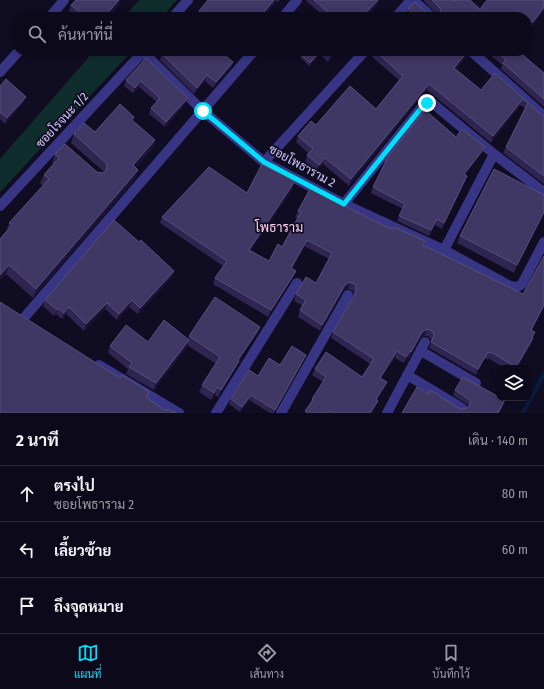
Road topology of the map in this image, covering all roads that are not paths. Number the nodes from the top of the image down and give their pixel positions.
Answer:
1 (64, 0) edge
2 (188, 0) edge
3 (297, 0) edge
4 (412, 0) edge
5 (54, 12) edge
6 (177, 12) edge
7 (287, 12) edge
8 (401, 12) edge
9 (426, 12) edge
10 (14, 56) edge
11 (139, 56) edge
12 (148, 56) edge
13 (250, 56) edge
14 (360, 56) edge
15 (477, 56) edge
16 (0, 72) edge
17 (203, 111) junction
18 (544, 116) edge
19 (494, 154) junction
20 (264, 162) junction
21 (544, 192) edge
22 (344, 204) junction
23 (0, 206) edge
24 (544, 242) edge
25 (444, 250) junction
26 (297, 283) dead end
27 (348, 295) dead end
28 (24, 319) edge
29 (91, 360) edge
30 (407, 375) junction
31 (476, 383) edge
32 (462, 408) edge
33 (179, 413) edge
34 (216, 413) edge
35 (281, 413) edge
36 (387, 413) edge

1 - 5 street
2 - 6 street
3 - 7 street
4 - 8 street
4 - 9 street
10 - 16 street
11 - 23 street, ซอยโรจนะ 1/2
12 - 17 street, ซอยโพธาราม 2
13 - 17 street
14 - 20 street
15 - 18 street
17 - 20 street, ซอยโพธาราม 2
17 - 28 street
19 - 21 street
19 - 22 street
19 - 25 street
20 - 22 street, ซอยโพธาราม 2
22 - 25 street, ซอยโพธาราม 2
24 - 25 street, ซอยโพธาราม 2
26 - 34 street
27 - 35 street
29 - 33 street
30 - 31 street
30 - 32 street
30 - 36 street

